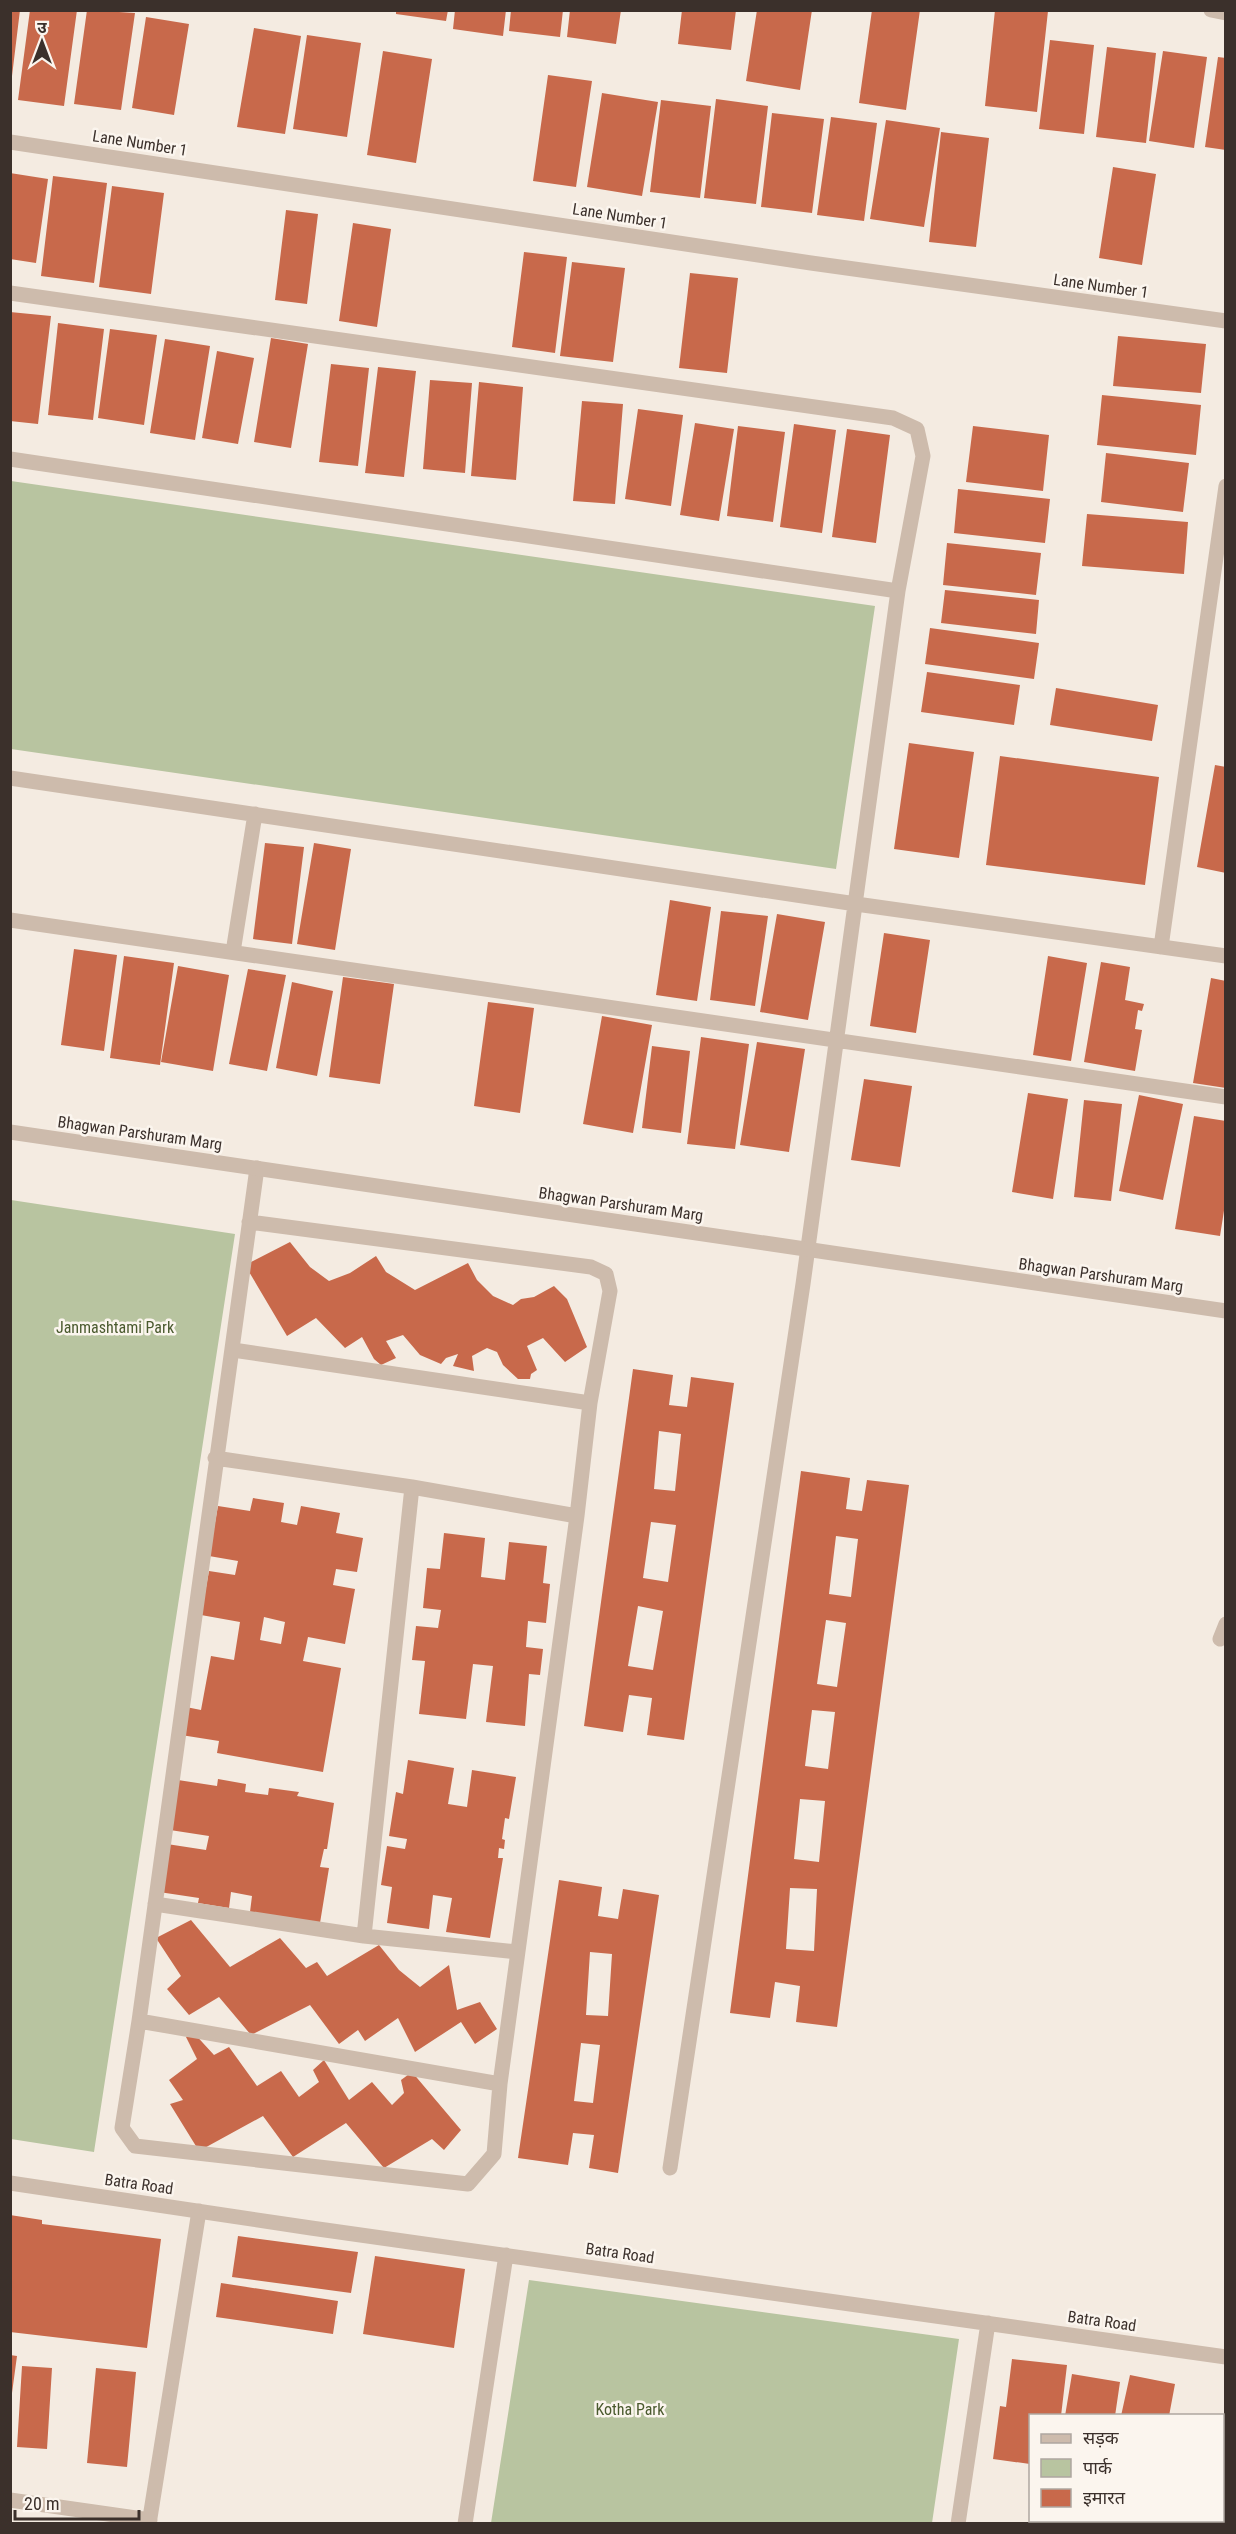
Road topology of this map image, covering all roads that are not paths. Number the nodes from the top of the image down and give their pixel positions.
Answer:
1 (1211, 10) edge
2 (1226, 13) edge
3 (10, 142) edge
4 (10, 293) edge
5 (1226, 321) edge
6 (10, 459) edge
7 (1226, 486) edge
8 (898, 591) junction
9 (10, 778) edge
10 (255, 814) junction
11 (856, 904) junction
12 (10, 920) edge
13 (1161, 947) junction
14 (233, 952) junction
15 (1226, 956) edge
16 (837, 1040) junction
17 (1226, 1097) edge
18 (10, 1132) edge
19 (257, 1168) junction
20 (249, 1222) junction
21 (808, 1250) junction
22 (1226, 1311) edge
23 (233, 1350) junction
24 (590, 1402) junction
25 (215, 1458) junction
26 (412, 1487) junction
27 (578, 1516) junction
28 (1226, 1624) edge
29 (1220, 1639) dead end
30 (155, 1904) junction
31 (364, 1936) junction
32 (517, 1952) junction
33 (139, 2021) junction
34 (500, 2084) junction
35 (670, 2168) dead end
36 (10, 2183) edge
37 (199, 2211) junction
38 (506, 2255) junction
39 (988, 2324) junction
40 (1226, 2357) edge
41 (10, 2500) edge
42 (150, 2522) edge
43 (465, 2523) edge
44 (958, 2523) edge

1 - 2 street
3 - 5 street, Lane Number 1
4 - 8 street
6 - 8 street
7 - 13 street
8 - 11 street
9 - 10 street
10 - 11 street
10 - 14 street
11 - 13 street
11 - 16 street
12 - 14 street
13 - 15 street
14 - 16 street
16 - 17 street
16 - 21 street
18 - 19 street, Bhagwan Parshuram Marg
19 - 20 street
19 - 21 street, Bhagwan Parshuram Marg
20 - 23 street
20 - 24 street
21 - 22 street, Bhagwan Parshuram Marg
21 - 35 street
23 - 24 street
23 - 25 street
24 - 27 street
25 - 26 street
25 - 30 street
26 - 27 street
26 - 31 street
27 - 32 street
28 - 29 street
30 - 31 street
30 - 33 street
31 - 32 street
32 - 34 street
33 - 34 street
33 - 34 street
36 - 37 street, Batra Road
37 - 38 street, Batra Road
37 - 42 street
38 - 39 street, Batra Road
38 - 43 street
39 - 40 street, Batra Road
39 - 44 street
41 - 42 street

